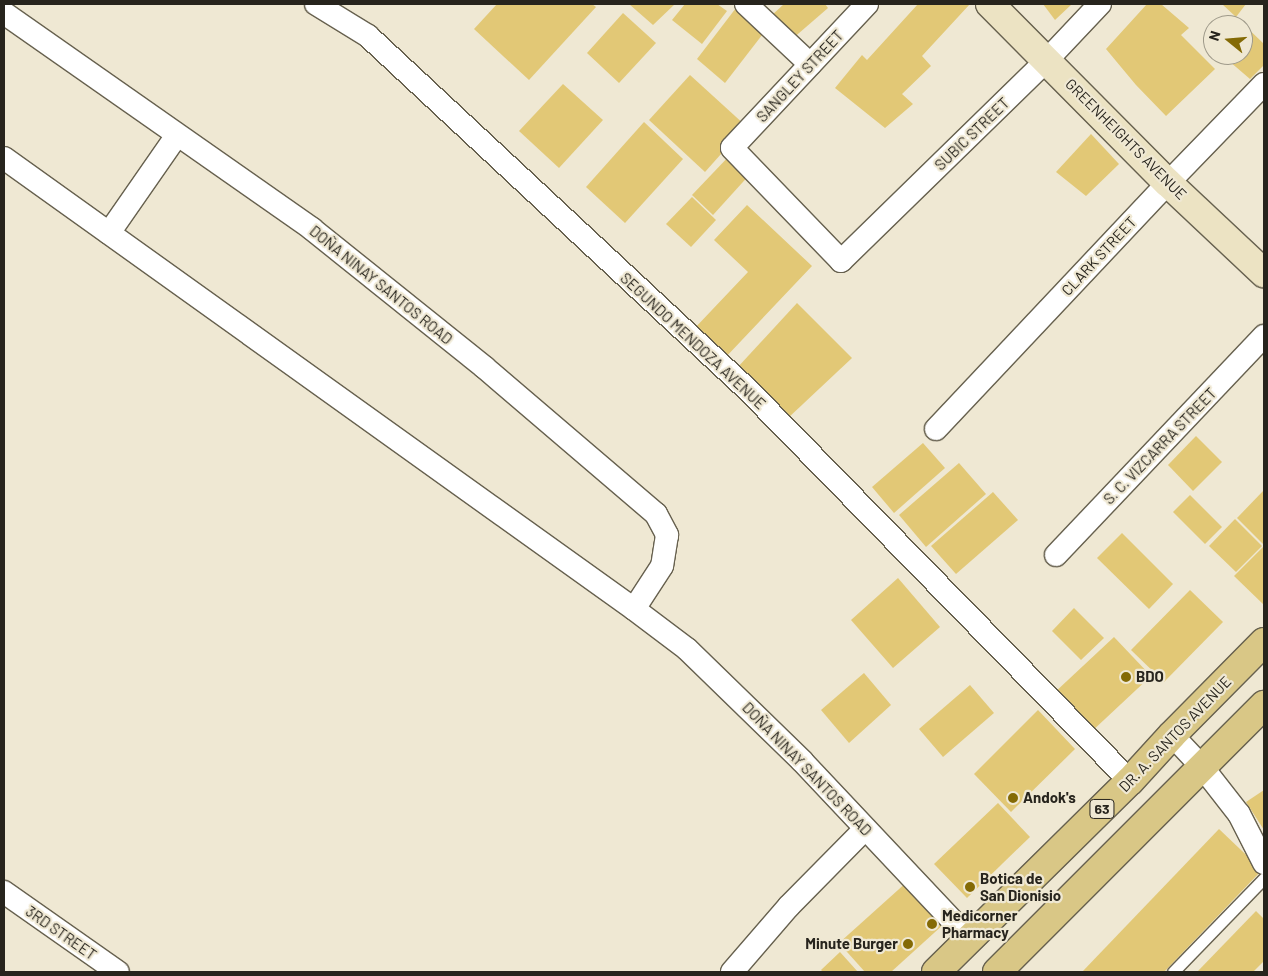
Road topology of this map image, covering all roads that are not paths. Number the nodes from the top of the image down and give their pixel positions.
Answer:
1 (316, 4) edge
2 (746, 4) edge
3 (867, 4) edge
4 (990, 4) edge
5 (1100, 4) edge
6 (4, 12) edge
7 (1047, 60) junction
8 (810, 64) junction
9 (1264, 84) edge
10 (177, 135) junction
11 (732, 148) joint
12 (4, 158) edge
13 (1168, 183) junction
14 (109, 233) junction
15 (1264, 274) edge
16 (1264, 336) edge
17 (936, 429) dead end
18 (1056, 555) dead end
19 (634, 609) junction
20 (1264, 642) edge
21 (1264, 706) edge
22 (1172, 735) junction
23 (1203, 768) junction
24 (1130, 781) junction
25 (865, 829) junction
26 (1264, 862) edge
27 (1264, 878) edge
28 (4, 892) edge
29 (970, 939) junction
30 (118, 972) edge
31 (732, 972) edge
32 (936, 972) edge
33 (997, 972) edge
34 (1174, 972) edge

1 - 24 street, SEGUNDO MENDOZA AVENUE
2 - 8 street
3 - 8 street, SANGLEY STREET
4 - 7 street, GREENHEIGHTS AVENUE
5 - 7 street, SUBIC STREET
6 - 10 street, DOÑA NINAY SANTOS ROAD
7 - 11 street, SUBIC STREET
7 - 13 street, GREENHEIGHTS AVENUE
8 - 11 street, SANGLEY STREET
9 - 13 street, CLARK STREET
10 - 14 street
10 - 19 street, DOÑA NINAY SANTOS ROAD
12 - 14 street, DOÑA NINAY SANTOS ROAD
13 - 15 street, GREENHEIGHTS AVENUE
13 - 17 street, CLARK STREET
14 - 19 street, DOÑA NINAY SANTOS ROAD
16 - 18 street, S. C. VIZCARRA STREET
19 - 25 street, DOÑA NINAY SANTOS ROAD
20 - 22 main road, DR. A. SANTOS AVENUE / 63
21 - 23 main road
22 - 23 street
22 - 24 main road, DR. A. SANTOS AVENUE / 63
23 - 26 street
23 - 33 main road
24 - 29 main road, DR. A. SANTOS AVENUE / 63
25 - 29 street, DOÑA NINAY SANTOS ROAD
25 - 31 street
27 - 34 lane
28 - 30 street, 3RD STREET
29 - 32 main road, DR. A. SANTOS AVENUE / 63

